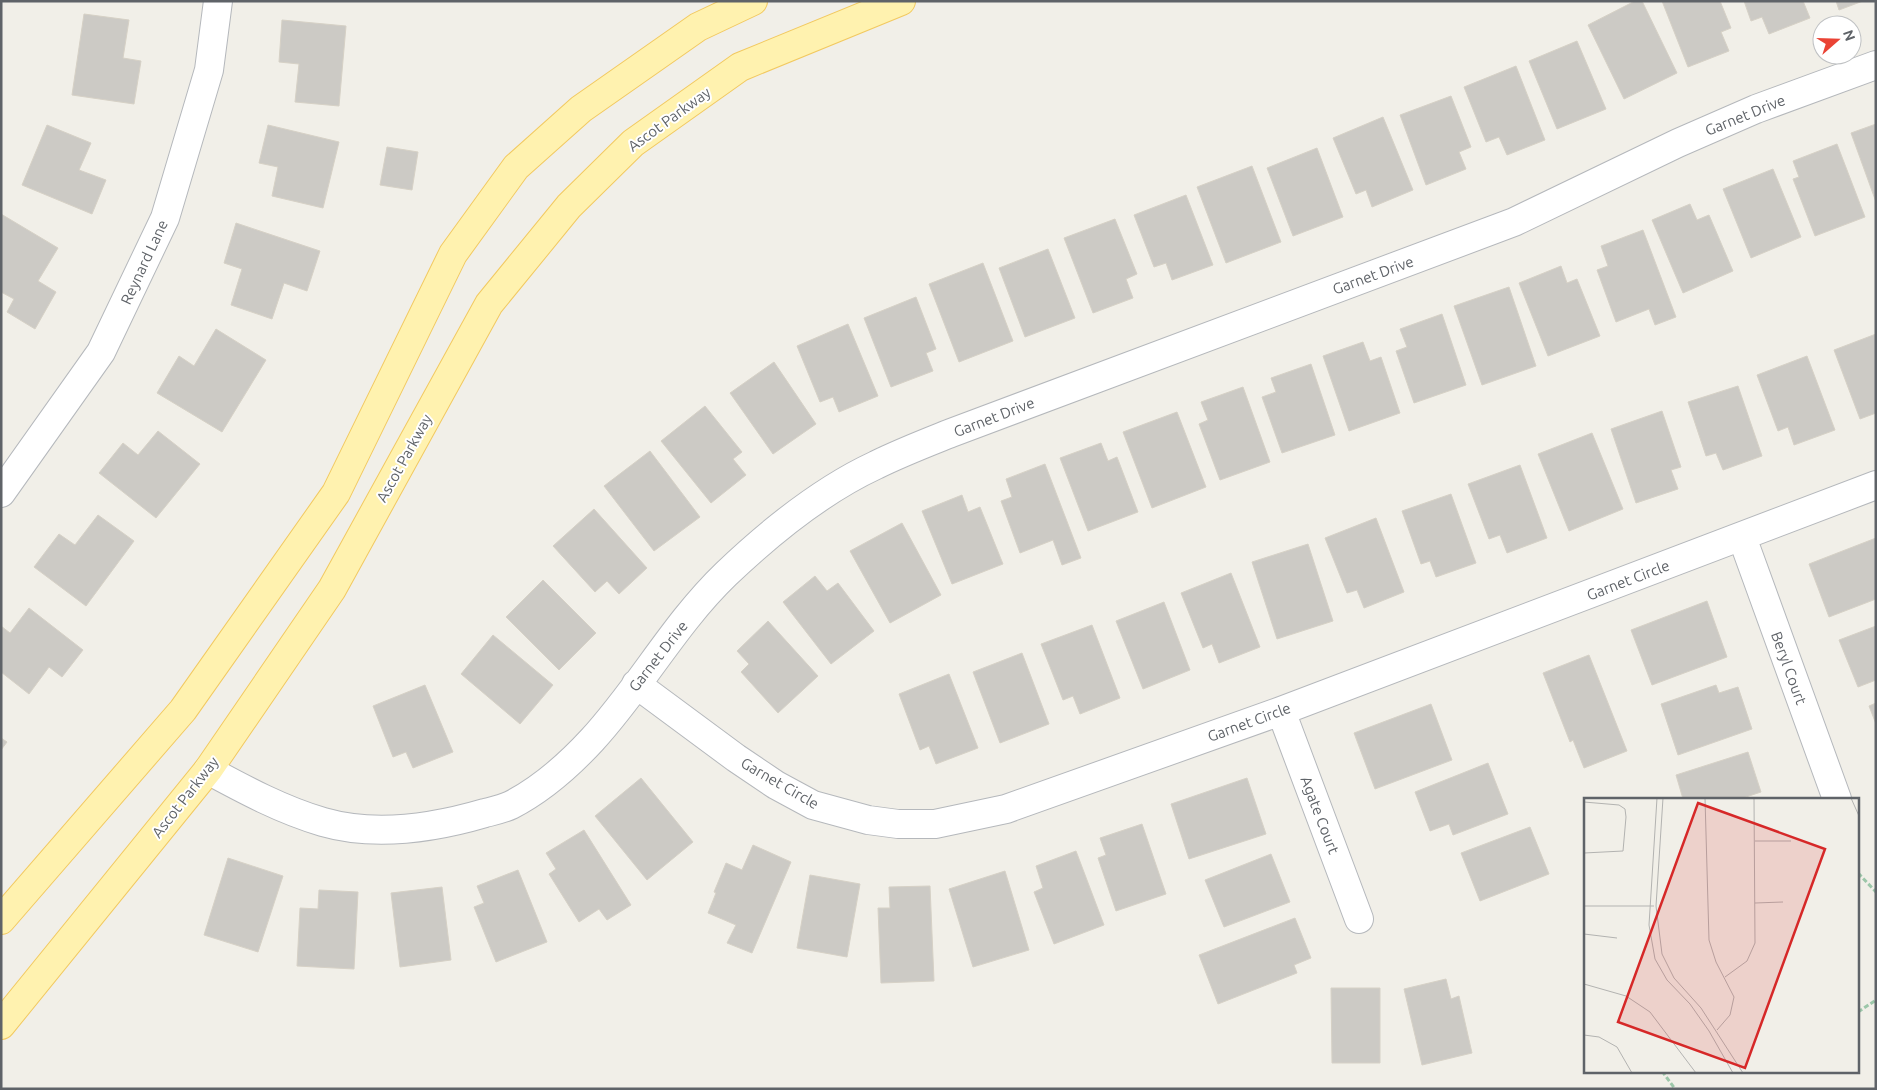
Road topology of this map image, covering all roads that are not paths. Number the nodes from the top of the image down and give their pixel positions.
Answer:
1 (218, 1) edge
2 (753, 1) edge
3 (901, 1) edge
4 (1876, 65) edge
5 (1876, 485) edge
6 (1, 493) edge
7 (1742, 536) junction
8 (636, 684) junction
9 (1281, 711) junction
10 (208, 770) junction
11 (1837, 798) edge
12 (1359, 919) dead end
13 (1, 920) edge
14 (1, 1025) edge

1 - 6 street, Reynard Lane
2 - 13 main road
3 - 10 main road, Ascot Parkway
4 - 8 street, Garnet Drive
5 - 7 street, Garnet Circle
7 - 9 street, Garnet Circle
7 - 11 street, Beryl Court
8 - 9 street, Garnet Circle
8 - 10 street, Garnet Drive
9 - 12 street, Agate Court
10 - 14 main road, Ascot Parkway

